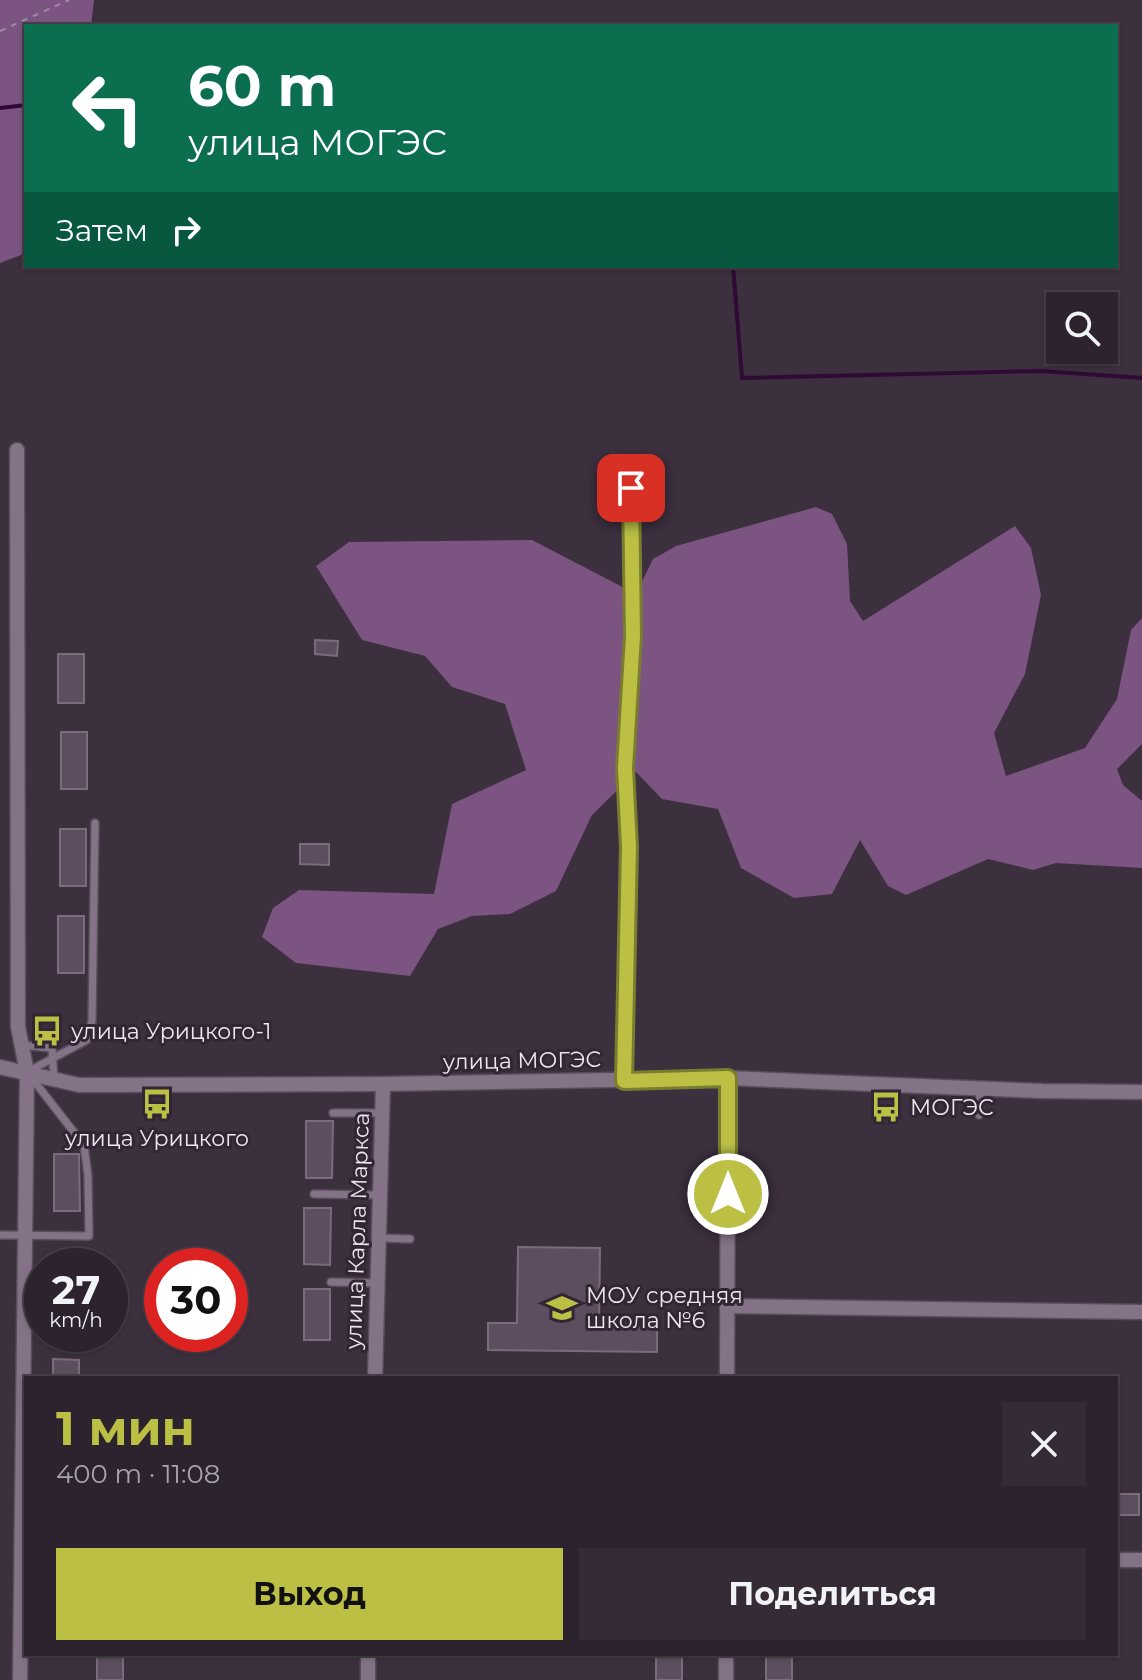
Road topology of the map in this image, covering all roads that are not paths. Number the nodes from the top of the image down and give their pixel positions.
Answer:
1 (17, 450) dead end
2 (626, 460) dead end
3 (95, 823) dead end
4 (22, 1045) junction
5 (53, 1059) junction
6 (0, 1067) edge
7 (27, 1072) junction
8 (728, 1078) junction
9 (54, 1079) junction
10 (624, 1081) junction
11 (383, 1084) junction
12 (980, 1088) junction
13 (1142, 1092) edge
14 (333, 1113) dead end
15 (382, 1113) junction
16 (979, 1115) dead end
17 (314, 1194) dead end
18 (380, 1195) junction
19 (0, 1235) edge
20 (26, 1236) junction
21 (379, 1238) junction
22 (410, 1239) dead end
23 (331, 1282) dead end
24 (377, 1283) junction
25 (727, 1306) junction
26 (1142, 1312) edge
27 (24, 1376) edge
28 (375, 1376) edge
29 (727, 1376) edge
30 (24, 1384) edge
31 (1118, 1560) edge
32 (1142, 1560) edge
33 (368, 1656) edge
34 (726, 1656) edge
35 (20, 1680) edge
36 (368, 1680) edge
37 (726, 1680) edge

1 - 4 street
2 - 10 lane
3 - 5 lane
4 - 5 lane
4 - 7 street
5 - 7 lane
5 - 9 lane
6 - 7 street, улица МОГЭС
7 - 9 street, улица МОГЭС
7 - 20 street
7 - 20 lane
8 - 10 street, улица МОГЭС
8 - 12 street, улица МОГЭС
8 - 25 street
9 - 11 street, улица МОГЭС
10 - 11 street, улица МОГЭС
11 - 15 street, улица Карла Маркса
12 - 13 street, улица МОГЭС
12 - 16 lane
14 - 15 lane
15 - 18 street, улица Карла Маркса
17 - 18 lane
18 - 21 street, улица Карла Маркса
19 - 20 lane
20 - 27 street
21 - 22 lane
21 - 24 street, улица Карла Маркса
23 - 24 lane
24 - 28 street, улица Карла Маркса
25 - 26 street
25 - 29 street
30 - 35 street
31 - 32 street
33 - 36 street
34 - 37 street

